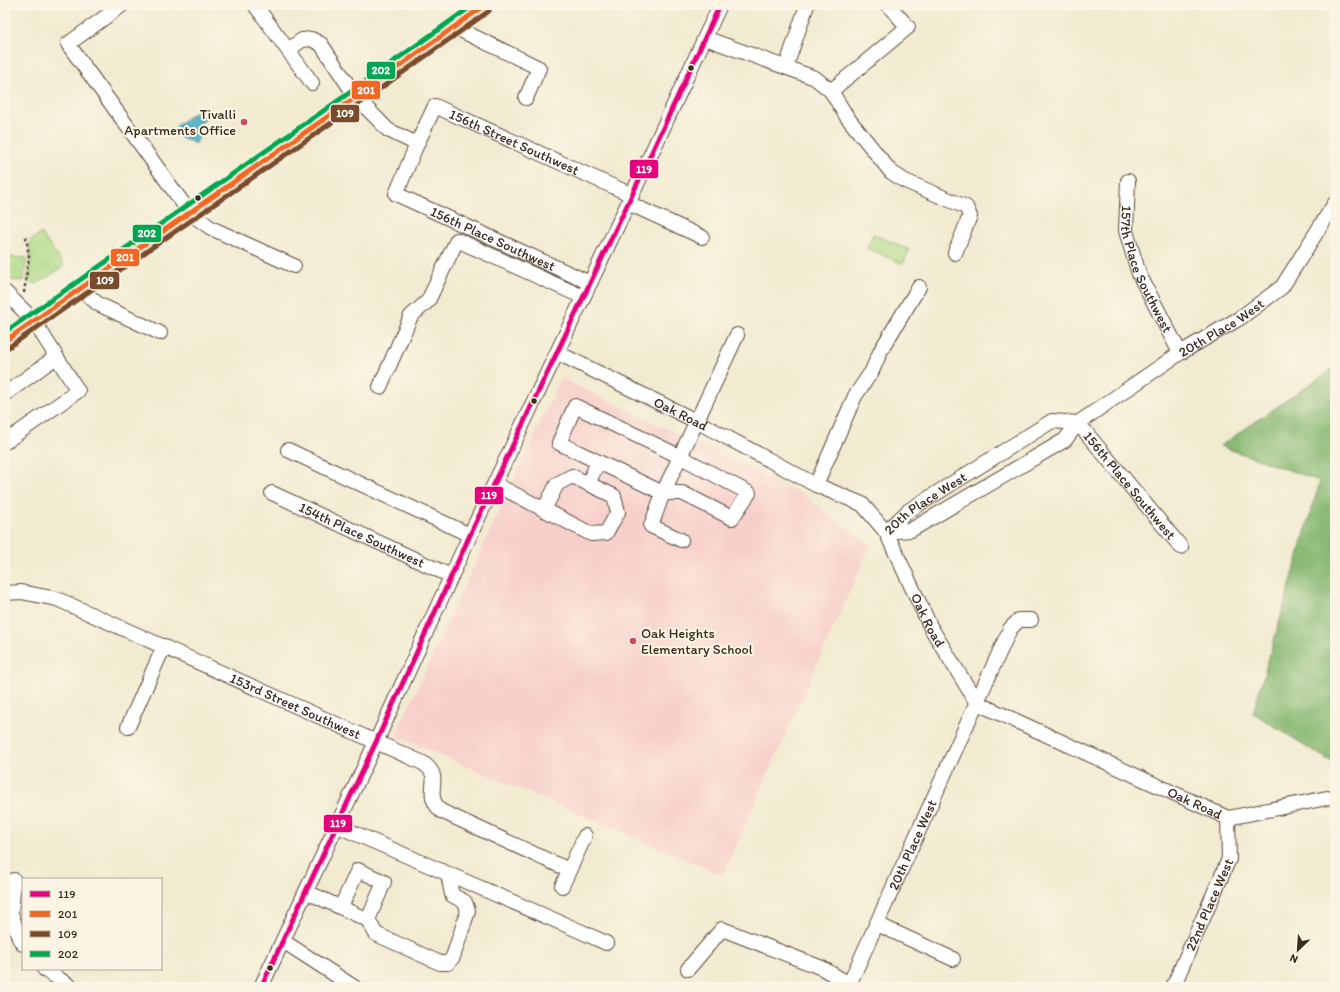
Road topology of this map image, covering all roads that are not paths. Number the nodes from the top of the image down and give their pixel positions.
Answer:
1 (122, 5) edge
2 (255, 5) edge
3 (485, 5) edge
4 (720, 5) edge
5 (807, 5) edge
6 (888, 5) edge
7 (454, 27) junction
8 (705, 38) junction
9 (288, 50) junction
10 (786, 67) junction
11 (312, 83) dead end
12 (831, 92) junction
13 (356, 96) junction
14 (526, 98) dead end
15 (418, 144) junction
16 (1128, 181) dead end
17 (630, 199) junction
18 (1335, 203) edge
19 (190, 213) junction
20 (702, 237) dead end
21 (955, 253) dead end
22 (294, 266) dead end
23 (590, 283) junction
24 (919, 287) dead end
25 (81, 289) junction
26 (5, 292) edge
27 (583, 297) junction
28 (34, 321) junction
29 (160, 333) dead end
30 (737, 335) dead end
31 (5, 341) edge
32 (558, 353) junction
33 (1180, 353) junction
34 (56, 357) junction
35 (380, 387) dead end
36 (5, 394) edge
37 (696, 421) junction
38 (1078, 423) junction
39 (5, 442) edge
40 (288, 450) dead end
41 (679, 456) junction
42 (598, 462) junction
43 (495, 484) junction
44 (588, 484) junction
45 (816, 485) junction
46 (272, 493) dead end
47 (663, 493) junction
48 (544, 510) junction
49 (886, 532) junction
50 (470, 535) junction
51 (681, 540) dead end
52 (1181, 547) dead end
53 (451, 576) junction
54 (5, 593) edge
55 (1031, 620) dead end
56 (164, 646) junction
57 (977, 703) junction
58 (128, 727) dead end
59 (376, 742) junction
60 (1327, 798) dead end
61 (1228, 818) junction
62 (338, 826) junction
63 (585, 836) dead end
64 (569, 870) junction
65 (448, 874) junction
66 (14, 880) dead end
67 (562, 886) dead end
68 (306, 892) junction
69 (341, 908) junction
70 (368, 920) junction
71 (877, 924) junction
72 (283, 941) junction
73 (22, 942) edge
74 (606, 943) dead end
75 (953, 960) dead end
76 (45, 970) edge
77 (688, 970) dead end
78 (849, 986) edge
79 (70, 987) edge
80 (261, 987) edge
81 (354, 987) edge
82 (1173, 987) edge

1 - 19 street
2 - 9 street
3 - 7 street
4 - 8 street
5 - 10 street
6 - 12 street
7 - 13 street
7 - 14 street
8 - 10 street
8 - 17 street
9 - 11 street
9 - 13 street
10 - 12 street
12 - 21 street
13 - 15 street
13 - 19 street
15 - 17 street, 156th Street Southwest
15 - 23 street, 156th Place Southwest
16 - 33 street, 157th Place Southwest
17 - 20 street
17 - 23 street
18 - 33 street, 20th Place West
19 - 22 street
19 - 25 street
23 - 27 street
24 - 45 street
25 - 28 street
25 - 29 street
26 - 28 street
27 - 32 street
27 - 35 street
28 - 31 street
28 - 34 street
30 - 37 street
32 - 37 street, Oak Road
32 - 43 street
33 - 38 street, 20th Place West
34 - 36 street
34 - 39 street
37 - 41 street
37 - 45 street, Oak Road
38 - 49 street, 20th Place West
38 - 49 street, 20th Place West
38 - 52 street, 156th Place Southwest
40 - 50 street
41 - 42 street
41 - 47 street
41 - 47 street
42 - 44 street
42 - 47 street
43 - 48 street
43 - 50 street
44 - 48 street
44 - 48 street
45 - 49 street, Oak Road
46 - 53 street, 154th Place Southwest
47 - 51 street
49 - 57 street, Oak Road
50 - 53 street
53 - 59 street
54 - 56 street, 153rd Street Southwest
55 - 57 street, 20th Place West
56 - 58 street
56 - 59 street, 153rd Street Southwest
57 - 61 street, Oak Road
57 - 71 street, 20th Place West
59 - 62 street
59 - 64 street, 153rd Street Southwest
60 - 61 street, Oak Road
61 - 82 street, 22nd Place West
62 - 65 street
62 - 68 street
63 - 64 street
64 - 67 street
65 - 70 street
65 - 74 street
66 - 73 street
68 - 69 street
68 - 72 street
69 - 70 street
69 - 70 street
71 - 75 street
71 - 78 street, 20th Place West
72 - 80 street
72 - 81 street
76 - 79 street
77 - 78 street

